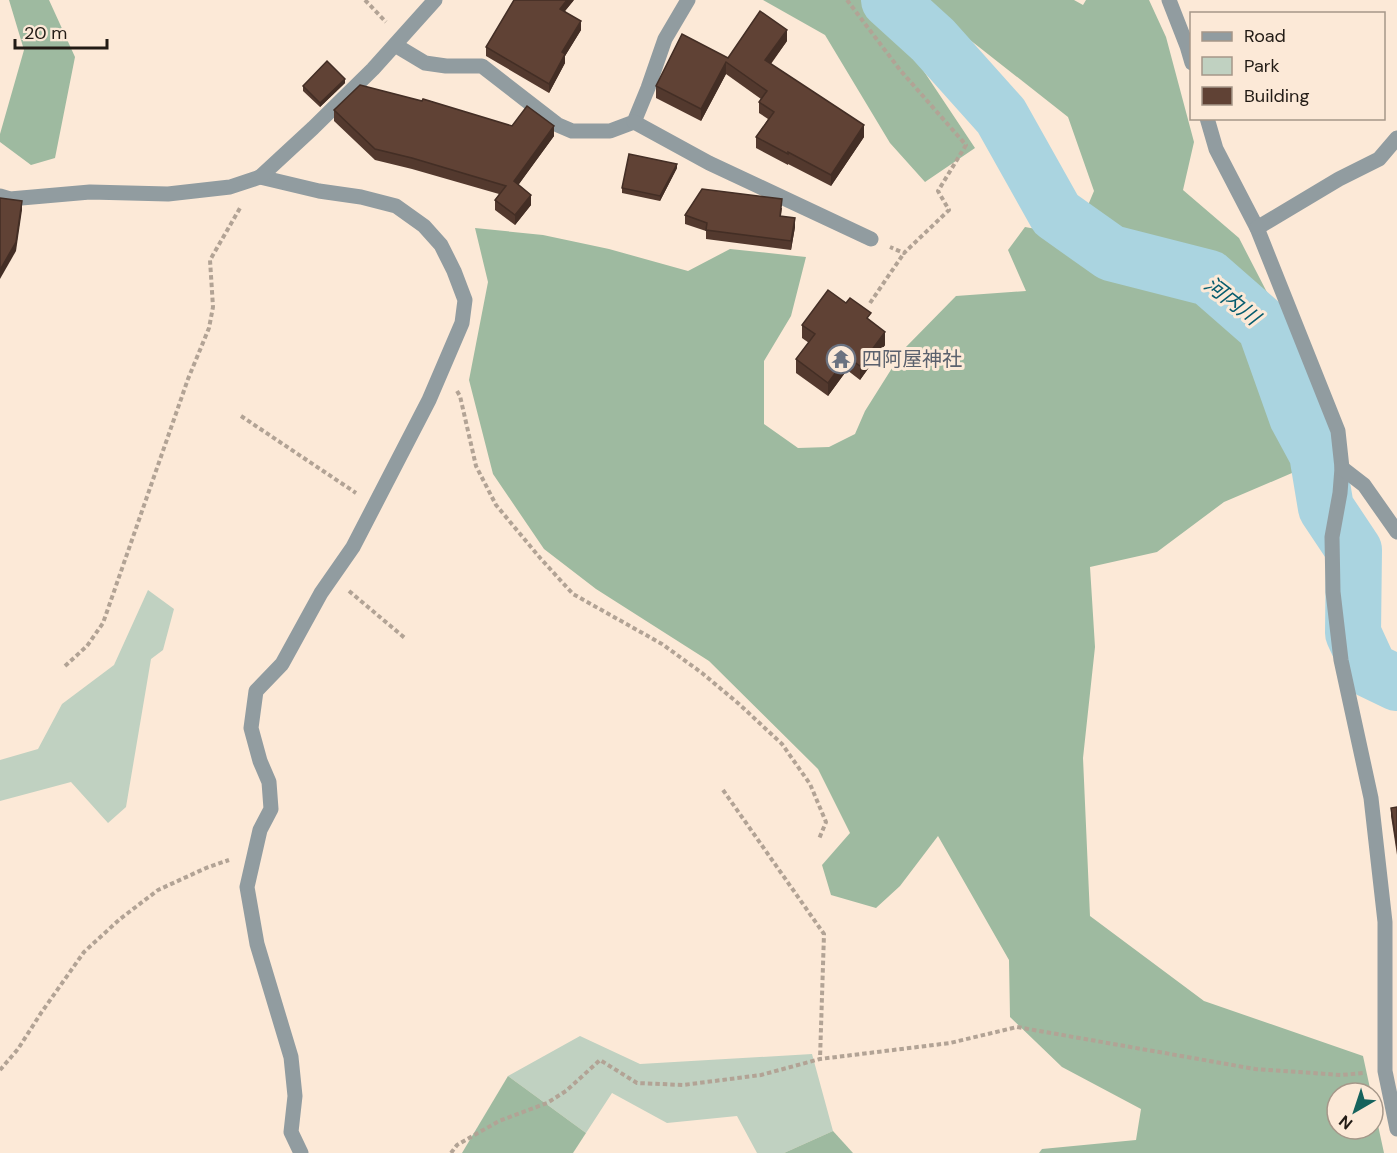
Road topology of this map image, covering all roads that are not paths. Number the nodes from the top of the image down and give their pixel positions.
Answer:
1 (435, 0) edge
2 (688, 0) edge
3 (1168, 0) edge
4 (398, 42) junction
5 (1190, 58) edge
6 (1208, 120) edge
7 (634, 122) junction
8 (1397, 138) edge
9 (260, 177) junction
10 (0, 196) edge
11 (1257, 228) junction
12 (871, 239) road end
13 (1342, 468) junction
14 (1397, 532) edge
15 (1397, 1129) edge
16 (301, 1153) edge

1 - 4 street
2 - 7 street
3 - 5 street
4 - 7 street
4 - 9 street
6 - 11 street
7 - 12 street
8 - 11 street
9 - 10 street
9 - 16 street
11 - 13 street
13 - 14 street
13 - 15 street

